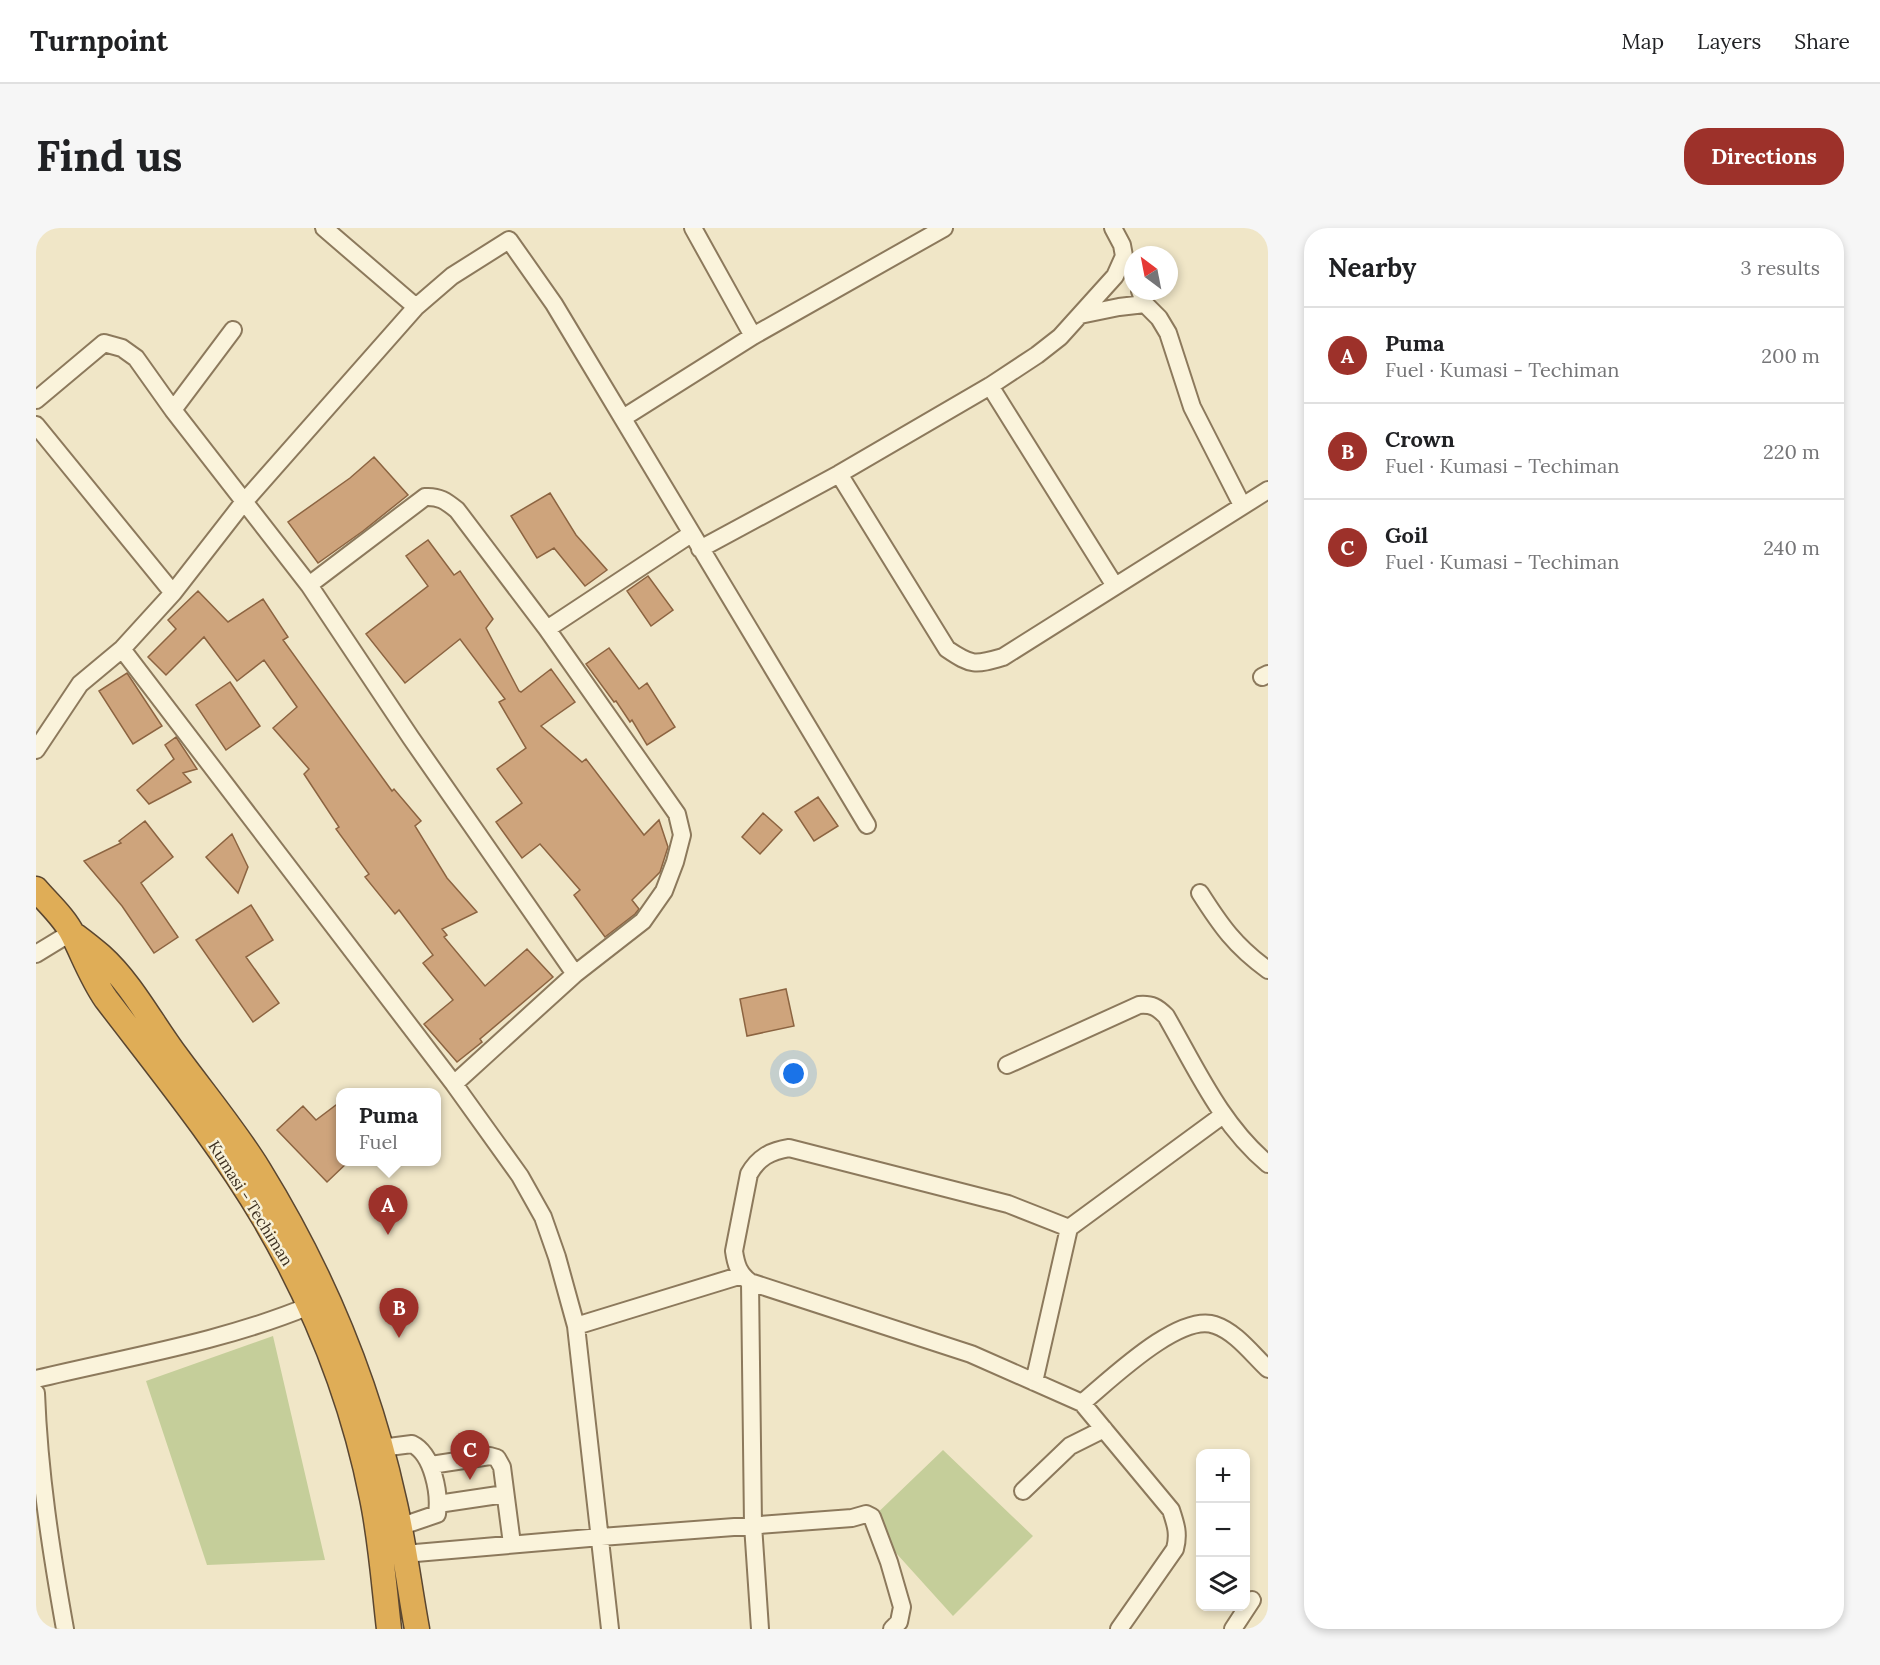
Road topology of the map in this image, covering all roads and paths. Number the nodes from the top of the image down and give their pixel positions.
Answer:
1 (324, 228) edge
2 (693, 228) edge
3 (944, 228) edge
4 (1113, 228) edge
5 (506, 234) edge
6 (1124, 256) joint
7 (1136, 300) edge
8 (1145, 300) edge
9 (416, 307) junction
10 (1080, 315) junction
11 (232, 330) dead end
12 (753, 336) junction
13 (990, 386) junction
14 (36, 400) edge
15 (172, 410) junction
16 (623, 418) junction
17 (36, 425) edge
18 (839, 474) junction
19 (1268, 490) edge
20 (243, 503) junction
21 (1242, 505) junction
22 (692, 534) junction
23 (700, 549) junction
24 (309, 585) junction
25 (1115, 586) junction
26 (173, 592) junction
27 (547, 629) junction
28 (122, 649) junction
29 (36, 750) edge
30 (867, 825) dead end
31 (36, 889) edge
32 (1200, 893) dead end
33 (72, 932) junction
34 (36, 954) edge
35 (1268, 970) edge
36 (575, 974) junction
37 (1007, 1065) dead end
38 (454, 1084) junction
39 (1223, 1115) junction
40 (1268, 1164) edge
41 (1069, 1228) junction
42 (746, 1279) junction
43 (309, 1306) junction
44 (576, 1326) junction
45 (1268, 1369) edge
46 (36, 1379) edge
47 (1034, 1382) junction
48 (36, 1394) edge
49 (1082, 1403) junction
50 (1104, 1429) junction
51 (381, 1448) junction
52 (431, 1465) junction
53 (1023, 1491) dead end
54 (505, 1494) junction
55 (438, 1504) junction
56 (753, 1525) junction
57 (399, 1527) junction
58 (601, 1537) junction
59 (512, 1545) junction
60 (404, 1554) junction
61 (1252, 1600) dead end
62 (65, 1629) edge
63 (389, 1629) edge
64 (417, 1629) edge
65 (610, 1629) edge
66 (760, 1629) edge
67 (892, 1629) edge
68 (1119, 1629) edge
69 (1233, 1629) edge

1 - 9 street
2 - 12 street
3 - 12 street
4 - 6 street
5 - 9 street
5 - 16 street
6 - 10 street
7 - 10 street
8 - 21 street
9 - 20 street
10 - 13 street
11 - 15 street
12 - 16 street
13 - 18 street
13 - 25 street
14 - 15 street
15 - 20 street
16 - 22 street
17 - 26 street
18 - 23 street
18 - 25 street
19 - 21 street
20 - 24 street
20 - 26 street
21 - 25 street
22 - 23 street
22 - 27 street
23 - 30 street
24 - 27 street
24 - 36 street
26 - 28 street
27 - 36 street
28 - 29 street
28 - 38 street
31 - 33 highway, Kumasi - Techiman
32 - 35 street
33 - 34 street
33 - 43 highway, Kumasi - Techiman
33 - 51 highway
36 - 38 street
37 - 39 street
38 - 44 street
39 - 40 street
39 - 41 street
41 - 42 street
41 - 47 street
42 - 44 street
42 - 47 street
42 - 56 street
43 - 46 street
43 - 63 highway, Kumasi - Techiman
44 - 58 street
45 - 49 street
47 - 49 street
48 - 62 street
49 - 50 street
50 - 53 street
50 - 68 street
51 - 52 street
51 - 57 highway
52 - 54 street
52 - 55 street
54 - 55 street
54 - 59 street
55 - 57 street
56 - 58 street
56 - 66 street
56 - 67 street
57 - 60 highway
58 - 59 street
58 - 65 street
59 - 60 street
60 - 64 highway
61 - 69 street

